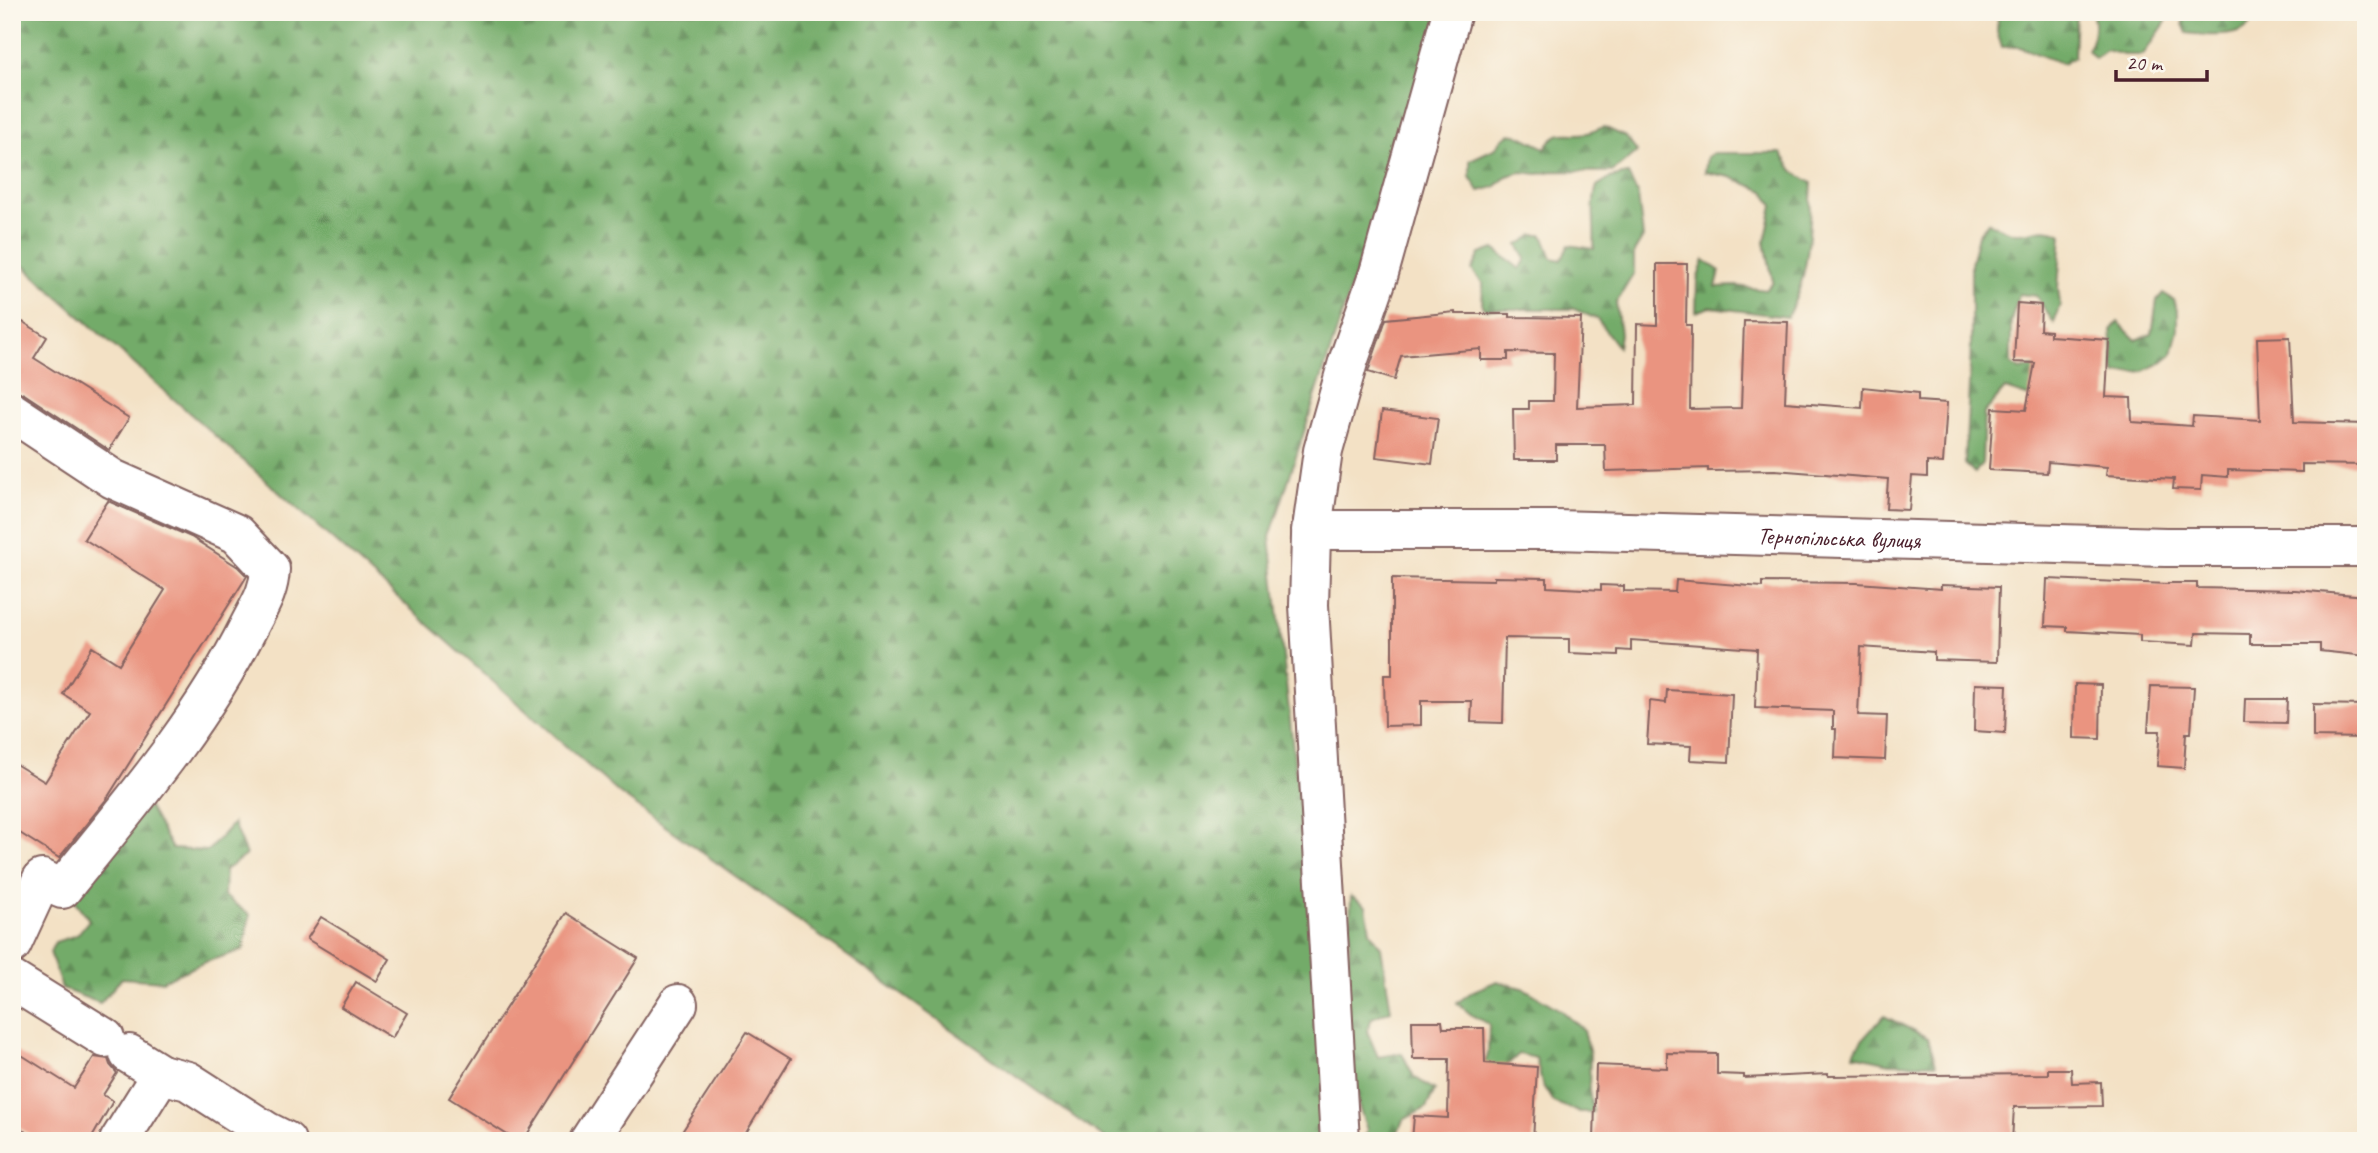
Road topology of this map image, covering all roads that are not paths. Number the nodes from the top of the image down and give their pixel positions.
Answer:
1 (1452, 12) edge
2 (12, 412) edge
3 (1311, 530) junction
4 (2366, 547) edge
5 (12, 944) edge
6 (12, 981) edge
7 (678, 1004) dead end
8 (161, 1074) junction
9 (119, 1141) edge
10 (286, 1141) edge
11 (589, 1141) edge
12 (1340, 1141) edge

1 - 3 street
2 - 5 street
3 - 4 street, Тернопільська вулиця
3 - 12 street
6 - 8 street
7 - 11 street
8 - 9 street
8 - 10 street

